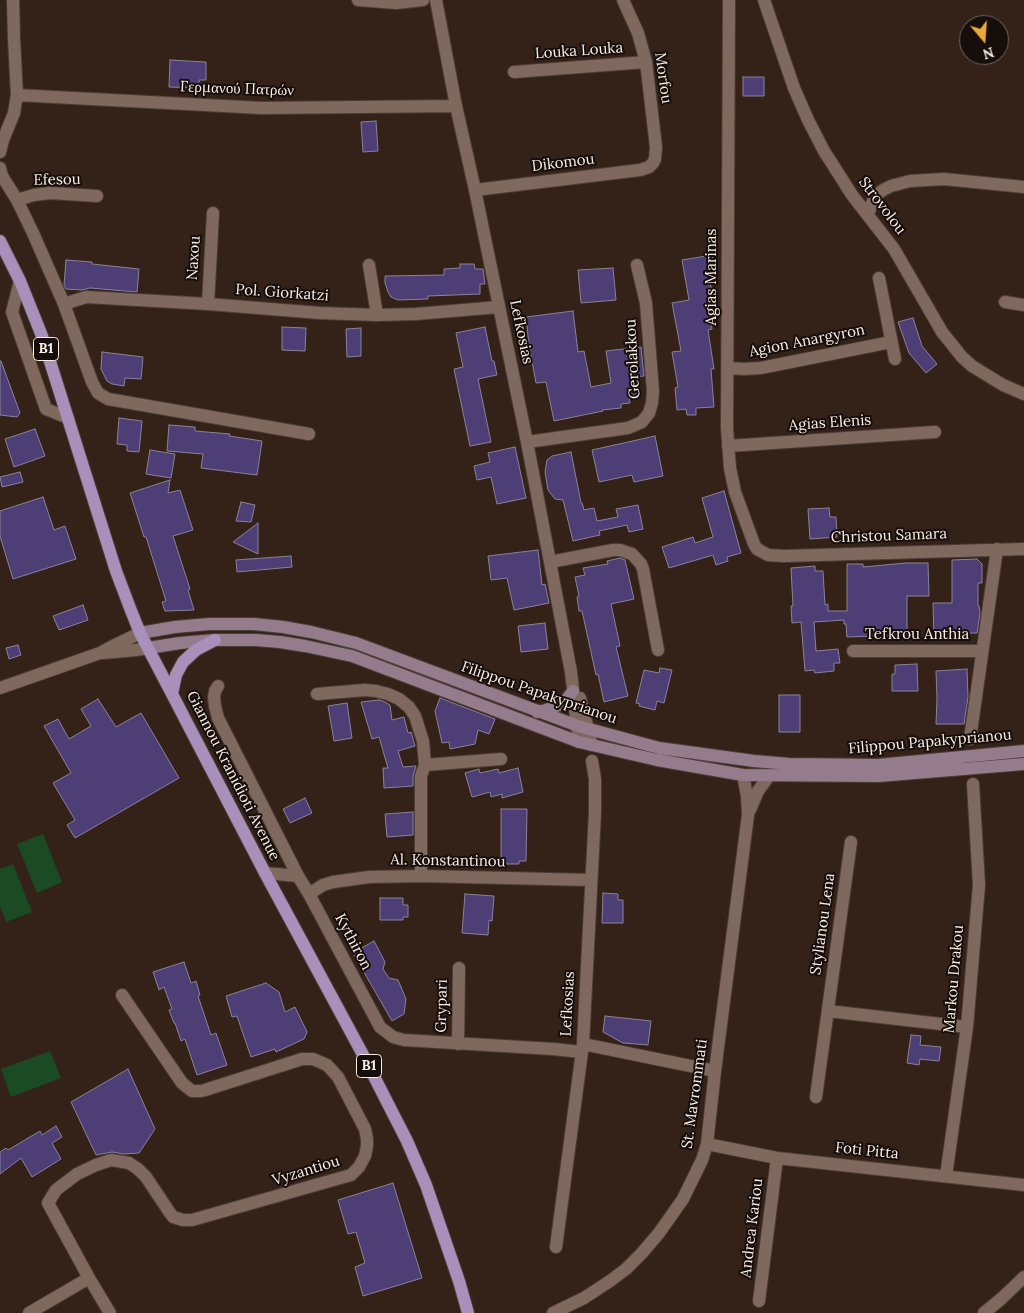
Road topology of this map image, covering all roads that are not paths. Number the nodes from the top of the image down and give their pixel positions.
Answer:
1 (13, 0) edge
2 (358, 0) edge
3 (423, 0) edge
4 (436, 0) edge
5 (623, 0) edge
6 (729, 0) edge
7 (764, 0) edge
8 (646, 62) junction
9 (514, 72) dead end
10 (17, 95) junction
11 (456, 106) junction
12 (1, 144) edge
13 (653, 163) joint
14 (0, 168) edge
15 (1024, 187) edge
16 (475, 190) junction
17 (98, 196) dead end
18 (17, 200) junction
19 (213, 213) dead end
20 (868, 214) junction
21 (0, 241) edge
22 (370, 265) dead end
23 (638, 265) dead end
24 (880, 278) dead end
25 (20, 281) junction
26 (1005, 302) dead end
27 (64, 304) junction
28 (208, 304) junction
29 (1024, 305) edge
30 (499, 307) junction
31 (377, 315) junction
32 (891, 342) junction
33 (895, 359) dead end
34 (728, 368) junction
35 (1024, 394) edge
36 (68, 418) junction
37 (935, 432) dead end
38 (309, 434) dead end
39 (527, 442) junction
40 (728, 446) junction
41 (1024, 548) edge
42 (758, 549) joint
43 (996, 549) junction
44 (550, 562) junction
45 (140, 633) junction
46 (214, 640) junction
47 (148, 648) junction
48 (658, 650) dead end
49 (853, 651) dead end
50 (982, 651) junction
51 (100, 653) junction
52 (571, 672) junction
53 (218, 686) dead end
54 (0, 688) edge
55 (573, 691) junction
56 (172, 694) junction
57 (317, 694) dead end
58 (537, 712) junction
59 (583, 728) junction
60 (970, 739) dead end
61 (579, 742) junction
62 (592, 745) junction
63 (1024, 751) edge
64 (501, 759) dead end
65 (592, 761) dead end
66 (425, 764) junction
67 (1024, 764) edge
68 (742, 775) junction
69 (769, 776) junction
70 (973, 784) dead end
71 (748, 815) junction
72 (851, 842) dead end
73 (265, 873) junction
74 (298, 876) junction
75 (421, 876) junction
76 (590, 880) junction
77 (309, 894) junction
78 (459, 968) dead end
79 (122, 995) dead end
80 (828, 1011) junction
81 (967, 1027) junction
82 (458, 1044) junction
83 (582, 1048) junction
84 (715, 1071) junction
85 (816, 1097) dead end
86 (708, 1144) junction
87 (777, 1158) junction
88 (946, 1176) junction
89 (1024, 1185) edge
90 (556, 1247) dead end
91 (89, 1278) junction
92 (1022, 1282) edge
93 (759, 1301) dead end
94 (29, 1313) edge
95 (110, 1313) edge
96 (468, 1313) edge
97 (553, 1313) edge
98 (984, 1313) edge

1 - 10 street
2 - 3 street
4 - 11 street, Lefkosias
5 - 8 street, Morfou
6 - 34 street, Agias Marinas
7 - 20 street, Strovolou
8 - 9 street, Louka Louka
8 - 13 street, Morfou
10 - 11 street, Γερμανού Πατρών
10 - 12 street
11 - 16 street, Lefkosias
13 - 16 street, Dikomou
14 - 18 street
15 - 20 street
16 - 30 street, Lefkosias
17 - 18 street, Efesou
18 - 27 street
19 - 28 street, Naxou
20 - 35 street, Strovolou
21 - 25 main road, Giannou Kranidioti Avenue / B1
22 - 31 street
23 - 39 street, Gerolakkou
24 - 32 street
25 - 36 main road, Giannou Kranidioti Avenue / B1
25 - 36 street
26 - 29 street
27 - 28 street, Pol. Giorkatzi
27 - 38 street
28 - 31 street, Pol. Giorkatzi
30 - 31 street, Pol. Giorkatzi
30 - 39 street, Lefkosias
32 - 33 street
32 - 34 street, Agion Anargyron
34 - 40 street, Agias Marinas
36 - 45 main road, Giannou Kranidioti Avenue / B1
37 - 40 street, Agias Elenis
39 - 44 street, Lefkosias
40 - 42 street, Agias Marinas
41 - 43 street, Christou Samara
42 - 43 street, Christou Samara
43 - 50 street
44 - 48 street
44 - 52 street, Lefkosias
45 - 47 main road, Giannou Kranidioti Avenue / B1
45 - 51 street
45 - 58 main road, Filippou Papakyprianou
46 - 47 main road, Filippou Papakyprianou
46 - 56 main road
46 - 61 main road, Filippou Papakyprianou
47 - 51 street
47 - 56 main road, Giannou Kranidioti Avenue / B1
49 - 50 street, Tefkrou Anthia
50 - 60 street
51 - 54 street
52 - 55 street, Lefkosias
52 - 59 street, Lefkosias
53 - 74 street, Kythiron
55 - 58 main road
55 - 59 street, Lefkosias
56 - 73 main road, Giannou Kranidioti Avenue / B1
57 - 66 street
58 - 59 main road, Filippou Papakyprianou
59 - 61 street, Lefkosias
59 - 62 street, Lefkosias
59 - 63 main road, Filippou Papakyprianou
61 - 62 main road, Filippou Papakyprianou
62 - 68 main road, Filippou Papakyprianou
64 - 66 street
65 - 76 street, Lefkosias
66 - 75 street
67 - 69 main road, Filippou Papakyprianou
68 - 69 main road, Filippou Papakyprianou
68 - 71 street, St. Mavrommati
69 - 71 street, St. Mavrommati
70 - 81 street, Markou Drakou
71 - 84 street, St. Mavrommati
72 - 80 street, Stylianou Lena
73 - 74 street
73 - 96 main road, Giannou Kranidioti Avenue / B1
74 - 77 street, Kythiron
75 - 76 street, Al. Konstantinou
75 - 77 street, Al. Konstantinou
76 - 83 street, Lefkosias
77 - 82 street, Kythiron
78 - 82 street, Grypari
79 - 91 street, Vyzantiou
80 - 81 street
80 - 85 street, Stylianou Lena
81 - 88 street, Markou Drakou
82 - 83 street, Kythiron
83 - 84 street, Kythiron
83 - 90 street, Lefkosias
84 - 86 street, St. Mavrommati
86 - 87 street, Foti Pitta
86 - 97 street, St. Mavrommati
87 - 88 street, Foti Pitta
87 - 93 street, Andrea Kariou
88 - 89 street, Foti Pitta
91 - 94 street
91 - 95 street
92 - 98 street

